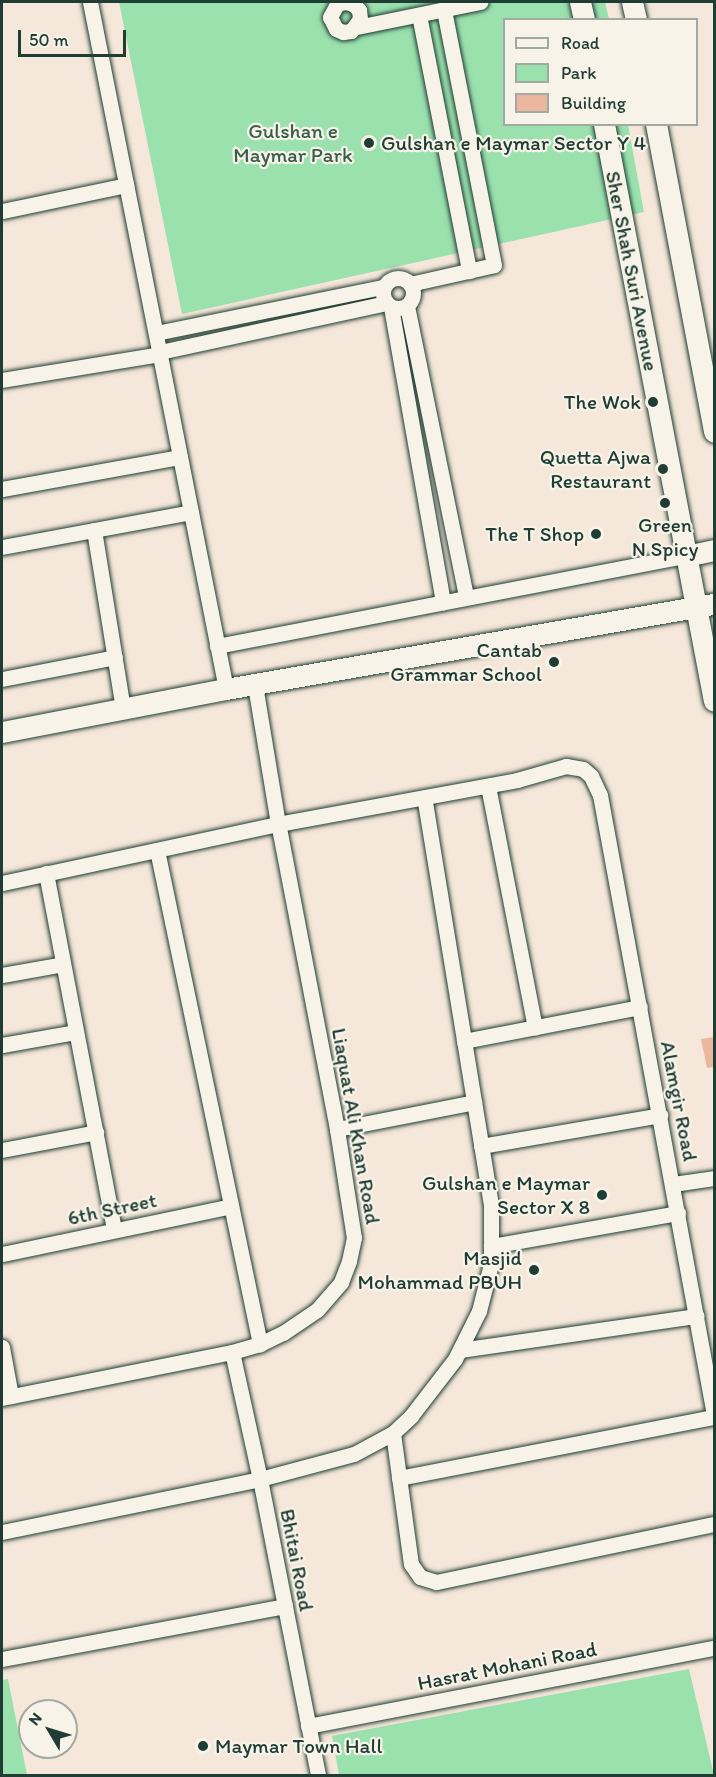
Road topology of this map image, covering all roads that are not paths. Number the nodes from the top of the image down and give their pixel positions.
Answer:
1 (90, 2) edge
2 (345, 2) edge
3 (480, 2) edge
4 (580, 2) edge
5 (632, 2) edge
6 (444, 9) junction
7 (419, 15) junction
8 (584, 18) edge
9 (636, 18) edge
10 (357, 27) junction
11 (604, 126) edge
12 (656, 126) edge
13 (126, 185) junction
14 (2, 211) edge
15 (469, 271) junction
16 (410, 284) junction
17 (383, 287) junction
18 (388, 305) junction
19 (407, 306) junction
20 (156, 333) junction
21 (160, 353) junction
22 (2, 380) edge
23 (714, 422) edge
24 (180, 457) junction
25 (2, 489) edge
26 (191, 512) junction
27 (94, 530) junction
28 (2, 548) edge
29 (714, 550) edge
30 (686, 556) junction
31 (466, 597) junction
32 (443, 602) junction
33 (705, 605) edge
34 (218, 646) junction
35 (115, 657) junction
36 (2, 679) edge
37 (255, 686) junction
38 (226, 689) junction
39 (714, 700) edge
40 (123, 709) junction
41 (2, 732) edge
42 (488, 786) junction
43 (424, 797) junction
44 (278, 824) junction
45 (157, 850) junction
46 (46, 873) junction
47 (2, 883) edge
48 (63, 964) junction
49 (2, 975) edge
50 (640, 1007) junction
51 (535, 1027) junction
52 (75, 1032) junction
53 (464, 1041) junction
54 (2, 1045) edge
55 (474, 1102) junction
56 (660, 1116) junction
57 (337, 1129) junction
58 (96, 1132) junction
59 (481, 1146) junction
60 (2, 1149) edge
61 (714, 1178) edge
62 (673, 1185) junction
63 (231, 1206) junction
64 (678, 1213) junction
65 (114, 1230) junction
66 (491, 1246) junction
67 (2, 1254) edge
68 (697, 1316) junction
69 (260, 1344) junction
70 (2, 1347) edge
71 (460, 1350) junction
72 (232, 1352) junction
73 (6, 1397) edge
74 (714, 1416) edge
75 (393, 1433) junction
76 (399, 1478) junction
77 (260, 1479) junction
78 (714, 1524) edge
79 (2, 1532) edge
80 (285, 1606) junction
81 (714, 1648) edge
82 (2, 1659) edge
83 (308, 1726) junction
84 (318, 1776) edge

1 - 13 street
2 - 10 street
2 - 10 street
3 - 6 street
4 - 8 street
5 - 9 street
6 - 7 street
6 - 15 street
7 - 10 street
7 - 15 street
11 - 30 street, Sher Shah Suri Avenue
12 - 23 street
13 - 14 street
13 - 20 street
15 - 16 street
16 - 17 street
16 - 19 street
17 - 18 street
17 - 20 street
18 - 19 street
18 - 21 street
18 - 32 street
19 - 31 street
20 - 21 street
21 - 22 street
21 - 24 street
24 - 25 street
24 - 26 street
26 - 27 street
26 - 34 street
27 - 28 street
27 - 35 street
29 - 30 street
30 - 31 street
30 - 33 street, Sher Shah Suri Avenue
31 - 32 street
32 - 34 street
33 - 37 street
33 - 39 street, Sher Shah Suri Avenue
34 - 38 street
35 - 36 street
35 - 40 street
37 - 38 street
37 - 44 street, Liaquat Ali Khan Road
38 - 40 street
40 - 41 street
42 - 43 street
42 - 50 street, Alamgir Road
42 - 51 street
43 - 44 street
43 - 53 street
44 - 45 street
44 - 57 street, Liaquat Ali Khan Road
45 - 46 street
45 - 63 street
46 - 47 street
46 - 48 street
48 - 49 street
48 - 52 street
50 - 51 street
50 - 56 street, Alamgir Road
51 - 53 street
52 - 54 street
52 - 58 street
53 - 55 street
55 - 57 street
55 - 59 street
56 - 59 street
56 - 62 street, Alamgir Road
57 - 69 street, Liaquat Ali Khan Road
58 - 60 street
58 - 65 street
59 - 66 street
61 - 62 street
62 - 64 street, Alamgir Road
63 - 65 street, 6th Street
63 - 69 street
64 - 66 street
64 - 68 street, Alamgir Road
65 - 67 street, 6th Street
66 - 71 street
68 - 71 street
68 - 74 street, Alamgir Road
69 - 72 street, Liaquat Ali Khan Road
70 - 73 street
71 - 75 street
72 - 73 street, Liaquat Ali Khan Road
72 - 77 street, Bhitai Road
74 - 76 street
75 - 76 street
75 - 77 street
76 - 78 street
77 - 79 street
77 - 80 street, Bhitai Road
80 - 82 street
80 - 83 street, Bhitai Road
81 - 83 street, Hasrat Mohani Road
83 - 84 street, Bhitai Road

